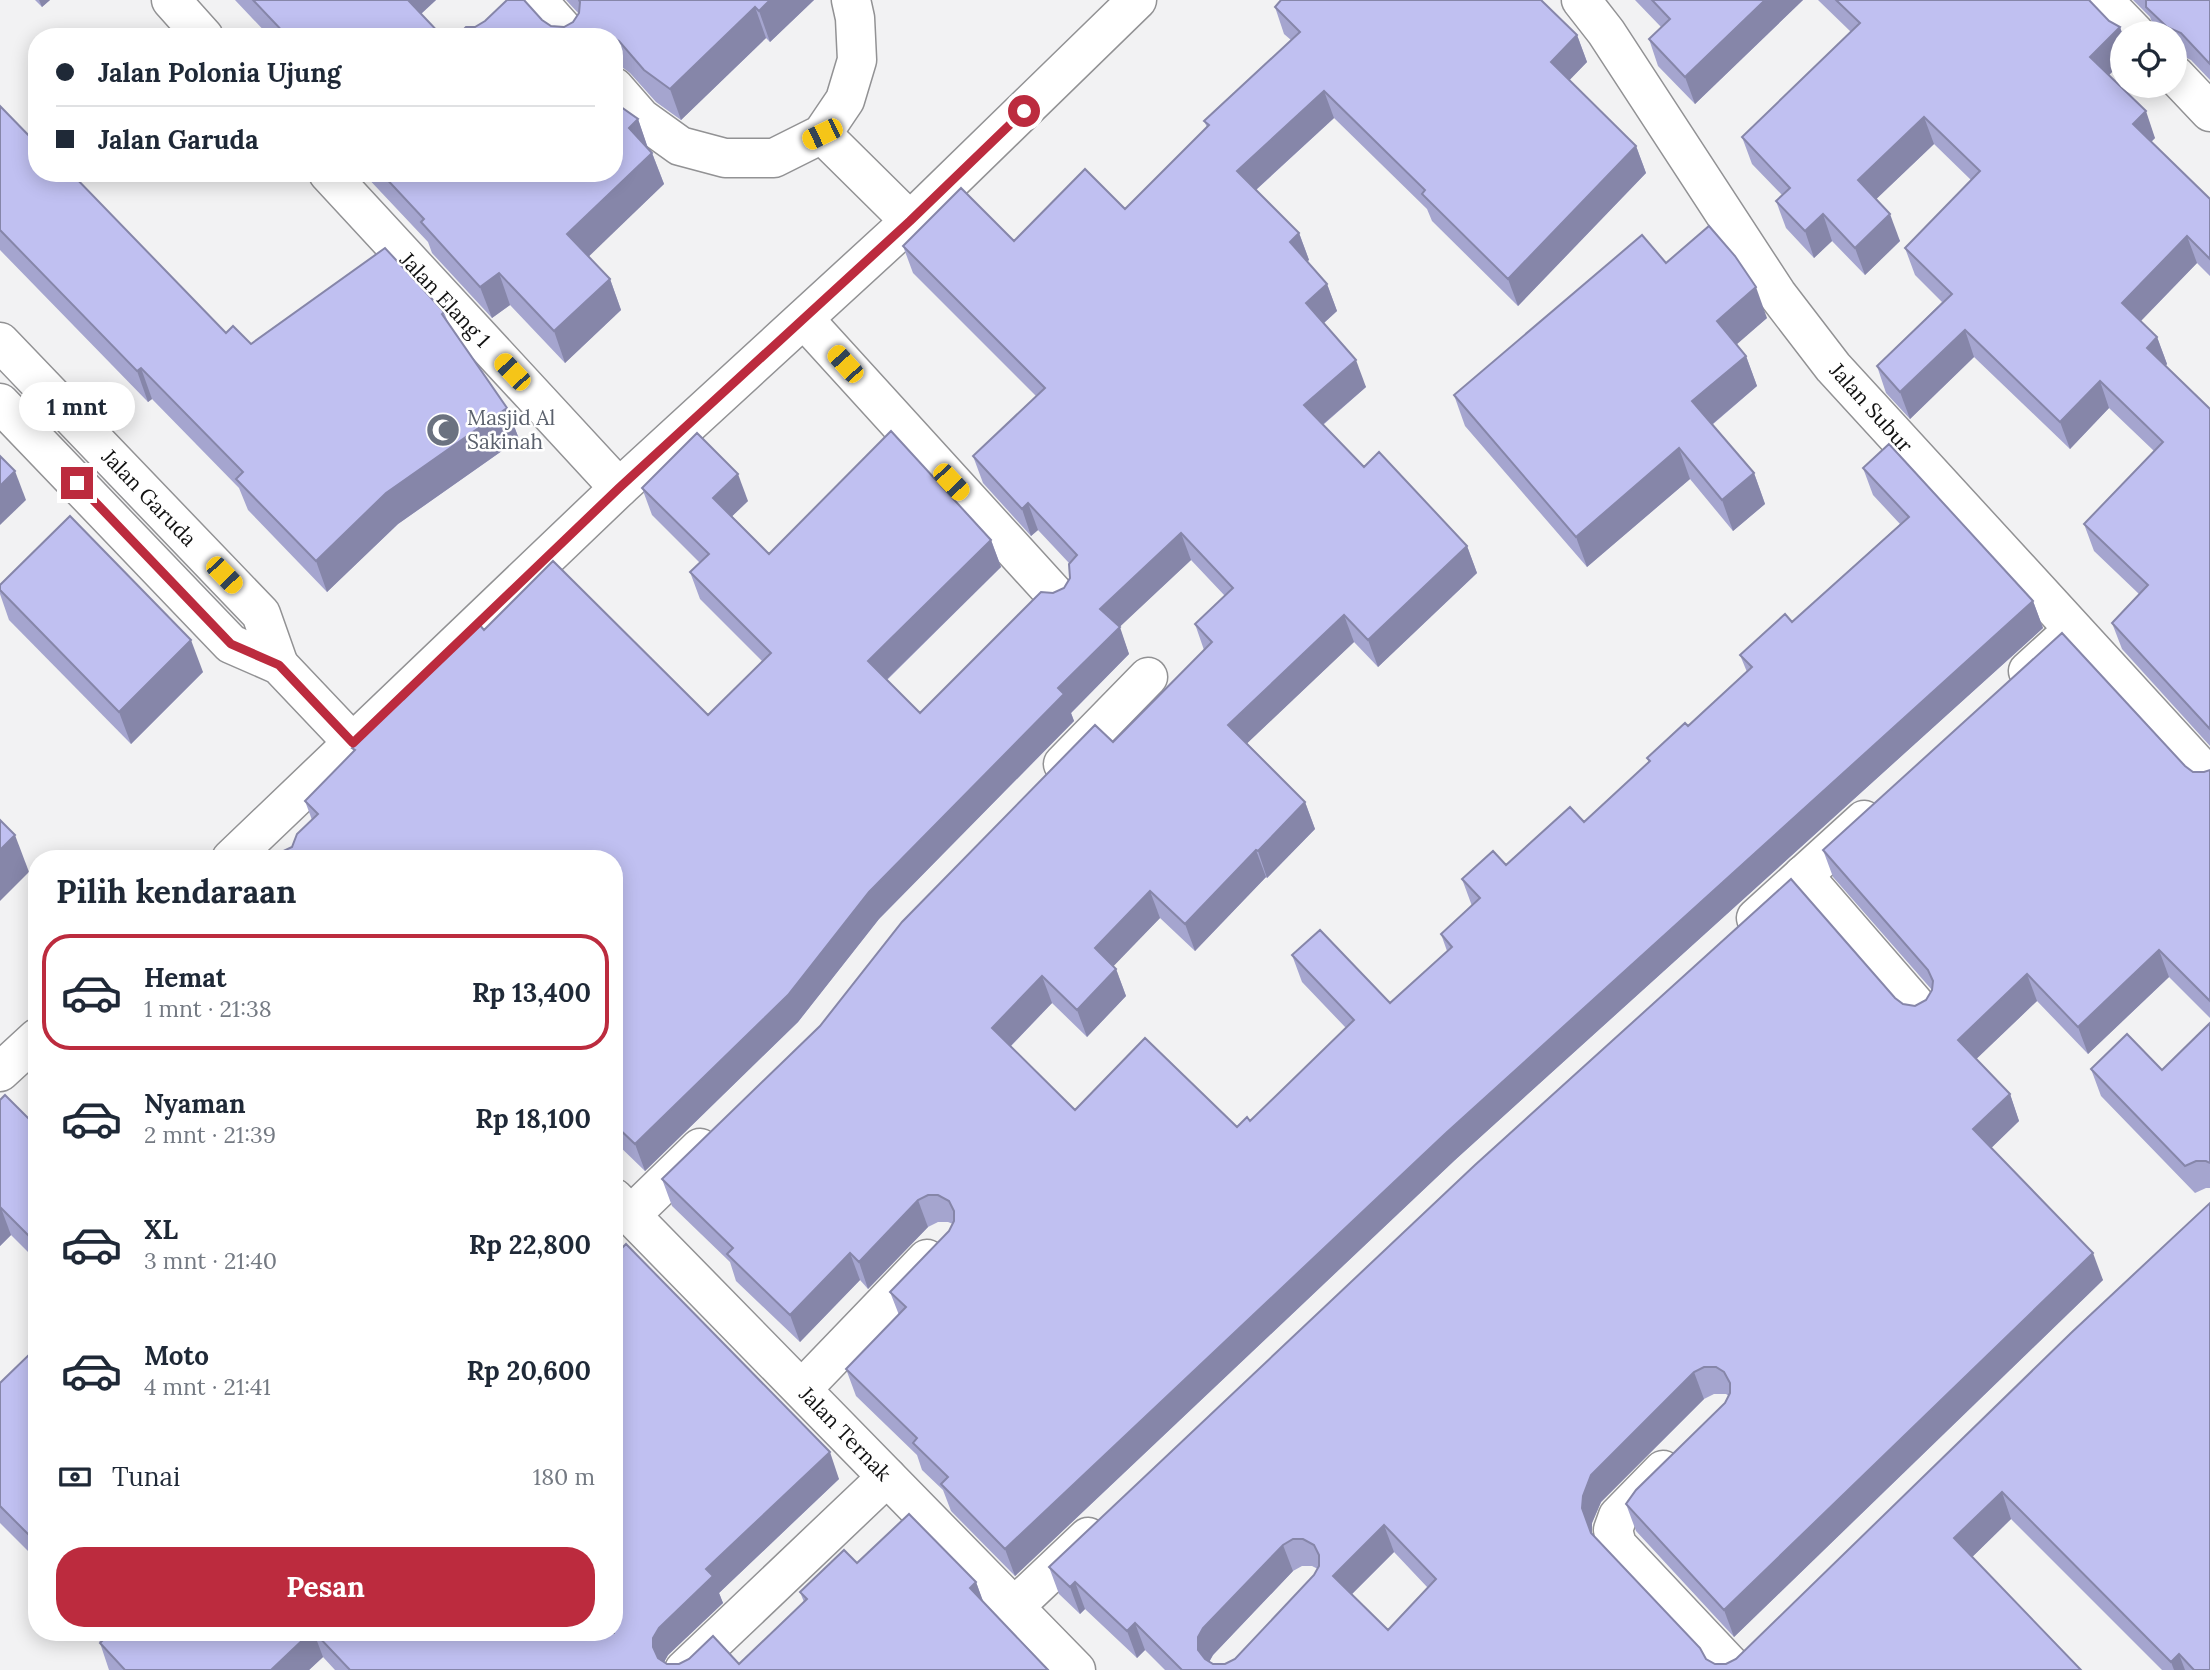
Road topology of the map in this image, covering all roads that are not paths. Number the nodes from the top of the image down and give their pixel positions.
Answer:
1 (171, 0) edge
2 (851, 0) edge
3 (1137, 0) edge
4 (1581, 0) edge
5 (2103, 0) edge
6 (522, 3) edge
7 (2123, 21) edge
8 (196, 28) edge
9 (557, 28) edge
10 (2187, 87) edge
11 (623, 97) edge
12 (2210, 111) edge
13 (822, 134) junction
14 (339, 182) edge
15 (910, 221) junction
16 (804, 319) junction
17 (0, 342) edge
18 (0, 402) edge
19 (619, 488) junction
20 (1059, 599) edge
21 (261, 614) junction
22 (2073, 630) junction
23 (231, 644) junction
24 (279, 665) junction
25 (1148, 677) dead end
26 (2003, 694) edge
27 (353, 743) junction
28 (2210, 778) edge
29 (1041, 786) edge
30 (1893, 793) edge
31 (273, 846) edge
32 (1803, 875) junction
33 (1733, 939) edge
34 (1921, 1011) edge
35 (28, 1046) edge
36 (0, 1072) edge
37 (727, 1121) edge
38 (623, 1206) edge
39 (943, 1243) edge
40 (802, 1389) junction
41 (1689, 1444) edge
42 (887, 1477) junction
43 (1115, 1511) edge
44 (1014, 1607) junction
45 (1739, 1662) edge
46 (684, 1670) edge
47 (1076, 1670) edge

1 - 8 street
2 - 13 street
3 - 15 street
4 - 22 street, Jalan Subur
5 - 7 street
6 - 9 street
10 - 12 street
11 - 13 street
13 - 15 street
14 - 19 street, Jalan Elang 1
15 - 16 street
16 - 19 street
16 - 20 street
17 - 21 street, Jalan Garuda
18 - 23 street, Jalan Garuda
19 - 27 street
21 - 23 street
21 - 24 street, Jalan Garuda
22 - 26 street
22 - 28 street, Jalan Subur
23 - 24 street, Jalan Garuda
24 - 27 street, Jalan Garuda
25 - 29 street
27 - 31 street
30 - 32 street
32 - 33 street
32 - 34 street
35 - 36 street
37 - 38 street
38 - 40 street, Jalan Ternak
39 - 40 street
40 - 42 street, Jalan Ternak
41 - 45 street
42 - 44 street, Jalan Ternak
42 - 46 street
43 - 44 street
44 - 47 street, Jalan Ternak

